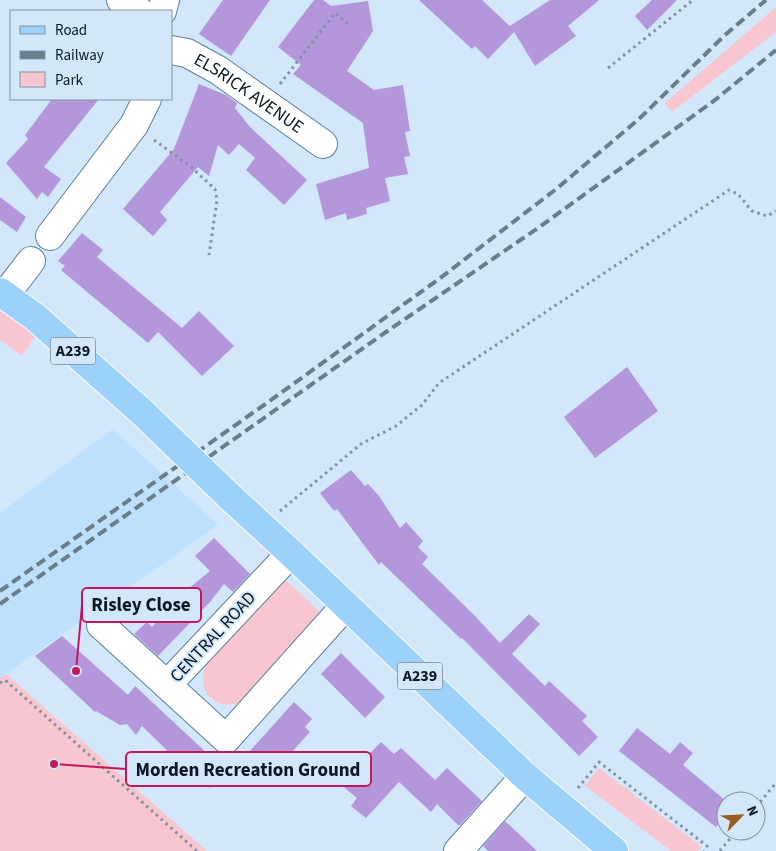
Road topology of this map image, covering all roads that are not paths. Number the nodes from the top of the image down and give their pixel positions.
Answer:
1 (121, 0) edge
2 (137, 10) edge
3 (172, 50) edge
4 (146, 100) edge
5 (323, 144) dead end
6 (50, 236) dead end
7 (31, 261) dead end
8 (3, 294) edge
9 (291, 553) junction
10 (346, 606) junction
11 (101, 625) dead end
12 (167, 685) junction
13 (525, 776) junction
14 (458, 851) edge
15 (614, 851) edge

1 - 2 street
3 - 5 street, ELSRICK AVENUE
4 - 6 street
7 - 8 street
8 - 9 main road, A239, bridge
9 - 10 main road, A239
9 - 12 street, CENTRAL ROAD
10 - 12 street, CENTRAL ROAD
10 - 13 main road, A239
11 - 12 street
13 - 14 street
13 - 15 main road, A239

